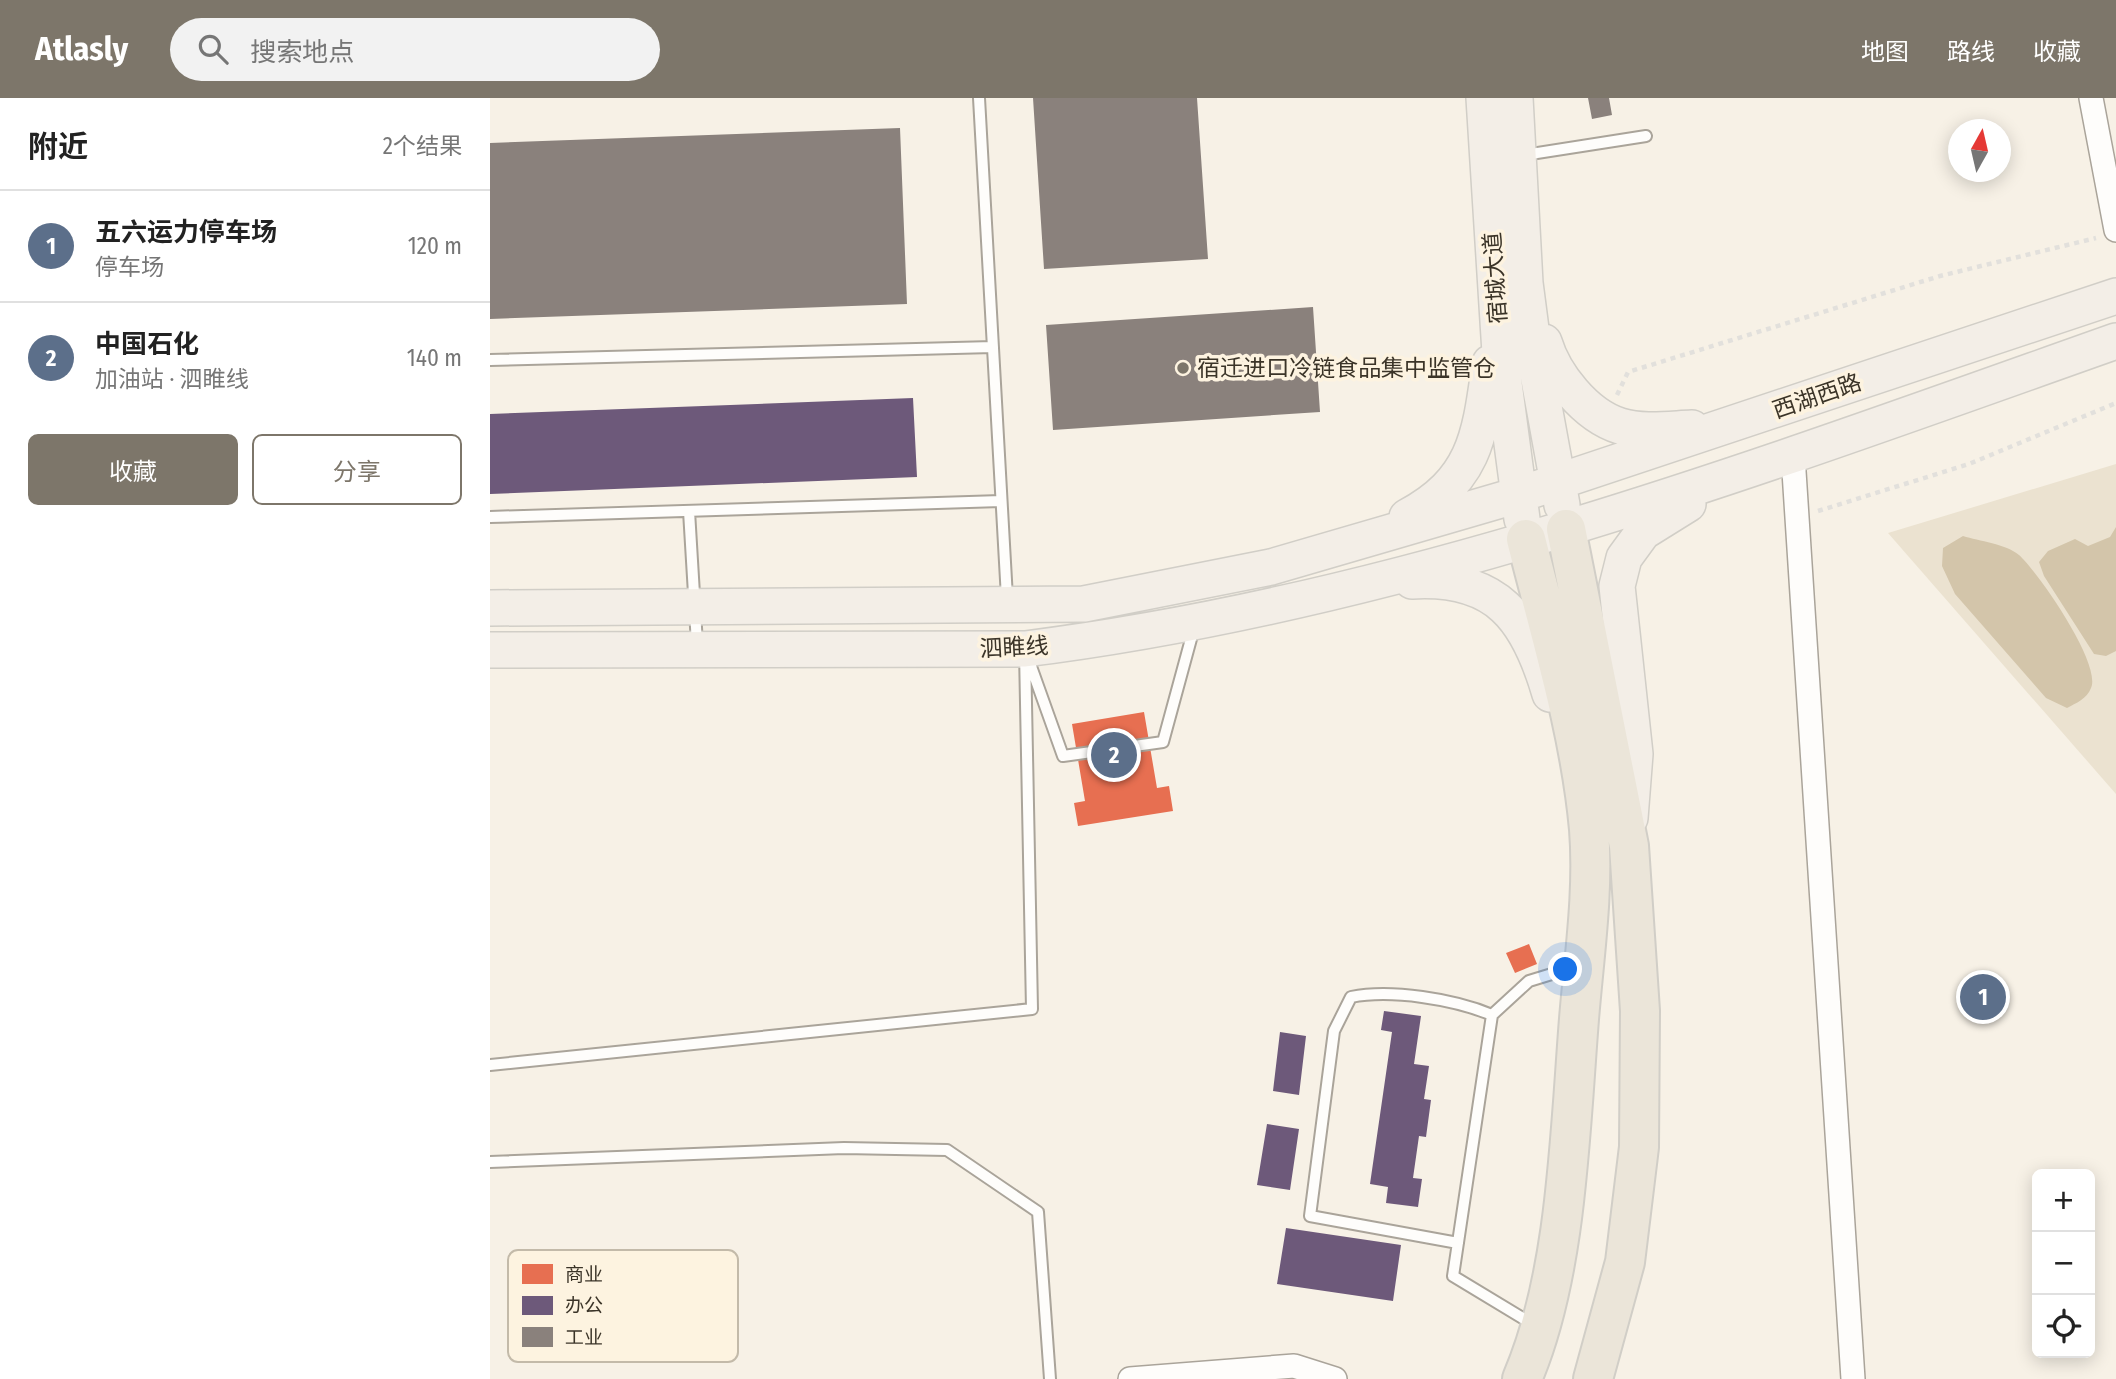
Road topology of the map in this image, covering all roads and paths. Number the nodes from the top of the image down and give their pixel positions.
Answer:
1 (979, 98) edge
2 (1484, 98) edge
3 (1515, 98) edge
4 (2091, 98) edge
5 (1646, 136) dead end
6 (1518, 156) junction
7 (2109, 233) edge
8 (1510, 283) junction
9 (2116, 296) edge
10 (2116, 341) edge
11 (993, 347) junction
12 (490, 360) edge
13 (2116, 403) edge
14 (1607, 419) junction
15 (1744, 421) junction
16 (1793, 456) junction
17 (1758, 467) junction
18 (1559, 483) junction
19 (1518, 495) junction
20 (1001, 502) junction
21 (689, 511) junction
22 (490, 517) edge
23 (1797, 517) junction
24 (1566, 529) junction
25 (1526, 539) junction
26 (1363, 541) junction
27 (1357, 585) junction
28 (1007, 606) junction
29 (695, 607) junction
30 (490, 608) edge
31 (1196, 621) junction
32 (697, 647) junction
33 (1025, 649) junction
34 (490, 650) edge
35 (1589, 831) junction
36 (1629, 846) junction
37 (1584, 964) junction
38 (1492, 1015) junction
39 (490, 1065) edge
40 (490, 1162) edge
41 (1458, 1244) junction
42 (1533, 1352) edge
43 (1595, 1373) edge
44 (1050, 1379) edge
45 (1130, 1379) edge
46 (1335, 1379) edge
47 (1853, 1379) edge

1 - 11 lane
2 - 8 main road, 宿城大道
3 - 6 main road, 宿城大道
4 - 7 street
5 - 6 lane
6 - 8 main road, 宿城大道
7 - 14 path
8 - 14 main road
8 - 18 main road, 宿城大道
8 - 19 main road, 宿城大道
8 - 26 main road
9 - 15 main road, 西湖西路
10 - 16 main road, 西湖西路
11 - 12 lane
11 - 20 lane
13 - 23 path
14 - 15 main road
15 - 18 main road, 西湖西路
16 - 17 main road, 西湖西路
16 - 23 street
17 - 24 main road, 西湖西路
17 - 36 main road
18 - 19 main road, 西湖西路
18 - 24 main road, 宿城大道
19 - 25 main road, 宿城大道
19 - 26 main road, 泗睢线
20 - 21 lane
20 - 28 lane
21 - 22 lane
21 - 29 lane
23 - 47 street
24 - 25 main road, 西湖西路
24 - 36 highway
25 - 27 main road, 泗睢线
25 - 35 highway
26 - 28 main road, 泗睢线
27 - 31 main road, 泗睢线
27 - 35 main road
28 - 29 main road, 泗睢线
29 - 30 main road, 泗睢线
29 - 32 lane
31 - 33 main road, 泗睢线
31 - 33 lane
32 - 33 main road, 泗睢线
32 - 34 main road, 泗睢线
33 - 39 lane
35 - 37 highway
36 - 43 highway
37 - 38 lane
37 - 42 highway
38 - 41 lane
38 - 41 lane
40 - 44 lane
41 - 42 lane
45 - 46 street

